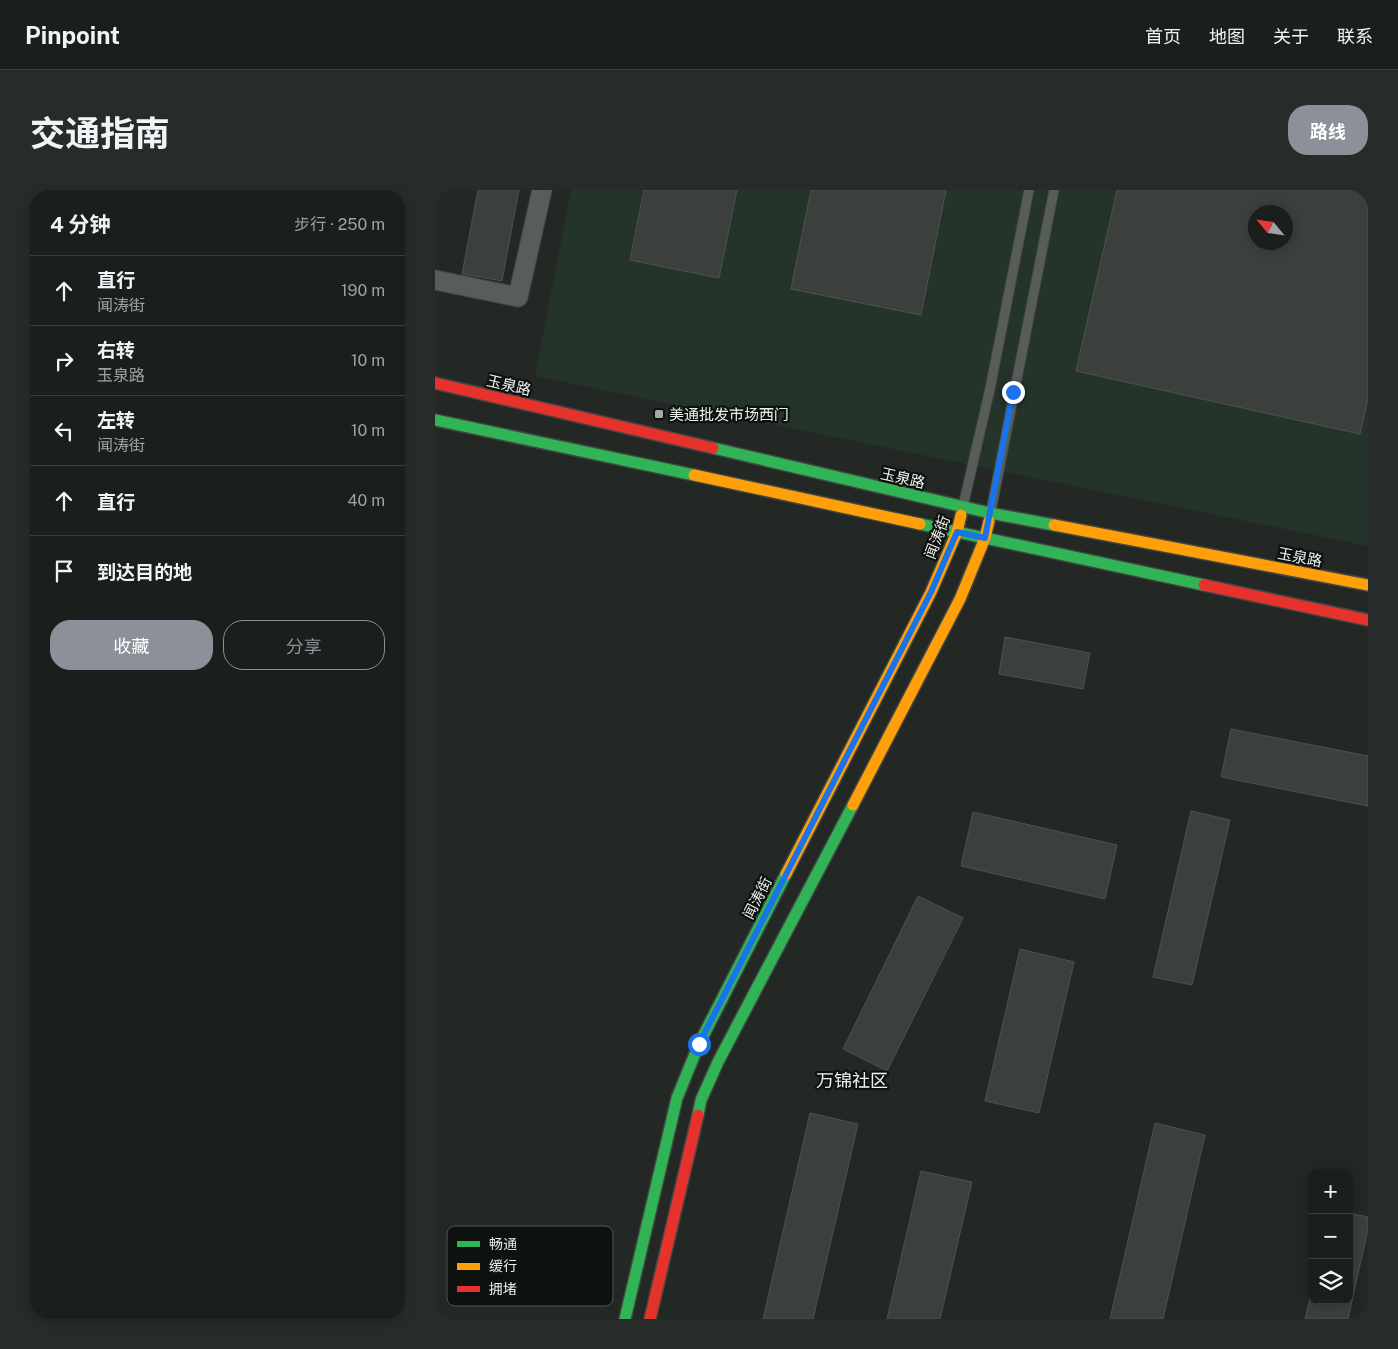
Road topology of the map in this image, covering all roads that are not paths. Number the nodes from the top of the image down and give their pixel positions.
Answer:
1 (542, 190) edge
2 (1029, 190) edge
3 (1054, 190) edge
4 (435, 280) edge
5 (435, 383) edge
6 (435, 420) edge
7 (963, 507) junction
8 (990, 514) junction
9 (957, 532) junction
10 (985, 538) junction
11 (1368, 585) edge
12 (1368, 620) edge
13 (625, 1319) edge
14 (650, 1319) edge

1 - 4 street
2 - 7 lane
3 - 8 lane
5 - 7 street, 玉泉路
6 - 9 street
7 - 8 street, 玉泉路
7 - 9 street, 闻涛街
8 - 10 street
8 - 11 street, 玉泉路
9 - 10 street
9 - 13 street, 闻涛街
10 - 12 street
10 - 14 street

